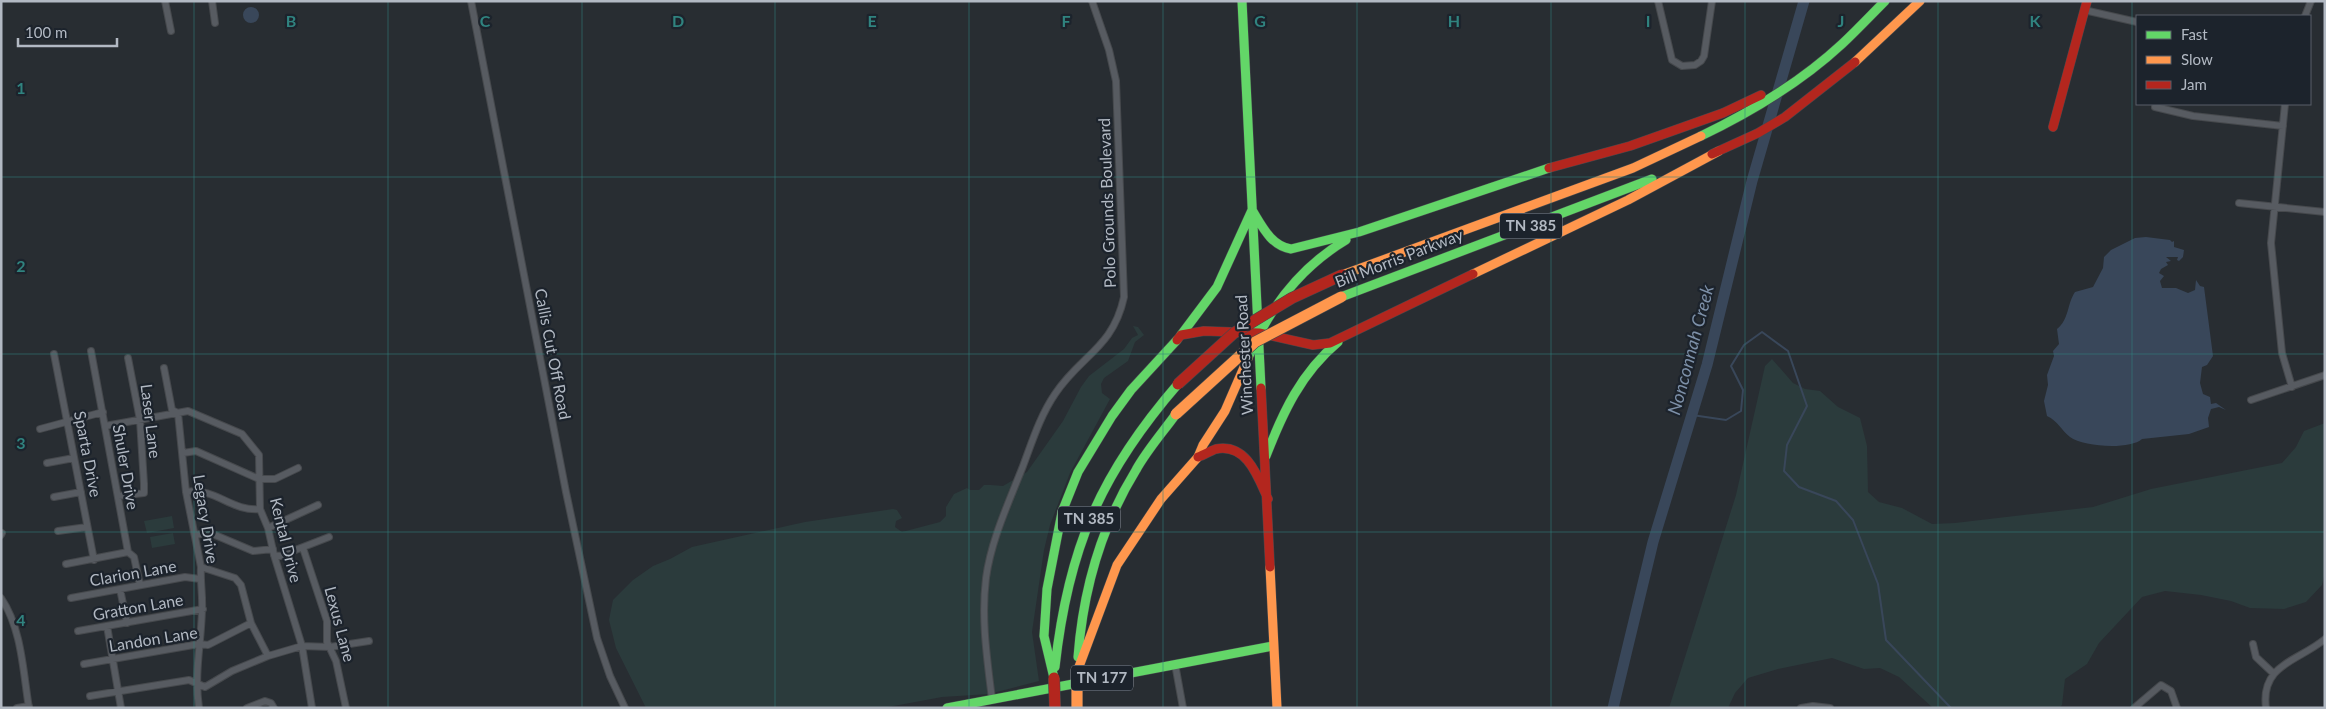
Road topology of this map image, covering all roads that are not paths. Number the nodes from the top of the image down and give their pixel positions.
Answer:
1 (165, 1) edge
2 (212, 1) edge
3 (472, 1) edge
4 (1092, 1) edge
5 (1242, 1) edge
6 (1658, 1) edge
7 (1712, 1) edge
8 (1886, 1) edge
9 (1920, 1) edge
10 (2311, 1) edge
11 (2085, 6) edge
12 (2305, 15) edge
13 (2136, 22) edge
14 (215, 23) dead end
15 (171, 31) dead end
16 (1806, 74) junction
17 (2285, 105) edge
18 (2155, 107) dead end
19 (2282, 126) junction
20 (2053, 127) dead end
21 (1719, 151) junction
22 (2239, 203) dead end
23 (2274, 207) junction
24 (1252, 210) junction
25 (2325, 212) edge
26 (1359, 232) junction
27 (1352, 332) junction
28 (1260, 333) junction
29 (1182, 335) junction
30 (91, 351) dead end
31 (54, 354) dead end
32 (128, 358) dead end
33 (164, 368) dead end
34 (2325, 375) edge
35 (2292, 387) junction
36 (2251, 400) dead end
37 (103, 412) junction
38 (178, 413) junction
39 (67, 420) junction
40 (140, 420) junction
41 (105, 426) junction
42 (40, 429) dead end
43 (183, 453) junction
44 (1266, 456) junction
45 (1198, 457) junction
46 (74, 458) junction
47 (46, 463) dead end
48 (298, 468) dead end
49 (259, 480) junction
50 (81, 492) junction
51 (186, 492) junction
52 (118, 496) junction
53 (54, 497) dead end
54 (1268, 499) junction
55 (318, 506) dead end
56 (260, 509) junction
57 (87, 526) junction
58 (268, 528) junction
59 (58, 531) dead end
60 (196, 535) junction
61 (329, 538) dead end
62 (302, 548) junction
63 (128, 552) junction
64 (273, 552) junction
65 (94, 560) junction
66 (66, 564) dead end
67 (201, 567) junction
68 (200, 579) junction
69 (140, 585) junction
70 (120, 589) junction
71 (1, 598) edge
72 (71, 598) dead end
73 (202, 609) junction
74 (127, 623) junction
75 (251, 623) junction
76 (107, 626) junction
77 (78, 631) dead end
78 (369, 642) dead end
79 (2324, 642) edge
80 (199, 644) junction
81 (2253, 644) dead end
82 (302, 646) junction
83 (1273, 646) junction
84 (330, 647) junction
85 (268, 656) junction
86 (113, 659) junction
87 (84, 664) dead end
88 (1175, 664) junction
89 (1077, 672) junction
90 (2273, 673) junction
91 (1054, 678) junction
92 (196, 683) junction
93 (118, 692) junction
94 (90, 696) dead end
95 (992, 699) junction
96 (29, 707) edge
97 (17, 708) edge
98 (121, 708) edge
99 (200, 708) edge
100 (248, 708) edge
101 (274, 708) edge
102 (312, 708) edge
103 (346, 708) edge
104 (624, 708) edge
105 (947, 708) edge
106 (1055, 708) edge
107 (1077, 708) edge
108 (1183, 708) edge
109 (1277, 708) edge
110 (1801, 708) edge
111 (1830, 708) edge
112 (2134, 708) edge
113 (2177, 708) edge
114 (2266, 708) edge

1 - 15 street
2 - 14 street
3 - 104 street, Callis Cut Off Road
4 - 95 street, Polo Grounds Boulevard
5 - 24 main road, Winchester Road
6 - 7 street
8 - 16 main road, Bill Morris Parkway / TN 385
9 - 21 main road, Bill Morris Parkway / TN 385
10 - 12 street
11 - 13 street
11 - 20 main road
16 - 26 main road
16 - 91 main road, Bill Morris Parkway / TN 385, bridge
17 - 19 street
18 - 19 street
19 - 23 street
21 - 27 main road
21 - 89 main road, Bill Morris Parkway / TN 385, bridge
22 - 23 street
23 - 25 street
23 - 35 street
24 - 26 main road
24 - 28 main road, Winchester Road
24 - 29 main road
26 - 28 main road
27 - 28 main road
27 - 44 main road
28 - 29 main road
28 - 44 main road, Winchester Road
28 - 45 main road
29 - 91 main road
30 - 37 street, Shuler Drive
31 - 39 street, Sparta Drive
32 - 40 street, Laser Lane
33 - 38 street, Legacy Drive
34 - 35 street
35 - 36 street
37 - 39 street
37 - 41 street, Shuler Drive
38 - 40 street, Kental Drive
38 - 43 street, Legacy Drive
38 - 49 street, Kental Drive
39 - 42 street
39 - 46 street, Sparta Drive
40 - 41 street, Kental Drive
40 - 52 street, Laser Lane
41 - 52 street, Shuler Drive
43 - 49 street
43 - 51 street, Legacy Drive
44 - 54 main road, Winchester Road
45 - 54 main road
45 - 89 main road
46 - 47 street
46 - 50 street, Sparta Drive
48 - 49 street
49 - 56 street, Kental Drive
50 - 53 street
50 - 57 street, Sparta Drive
51 - 56 street
51 - 60 street, Legacy Drive
52 - 63 street, Shuler Drive
54 - 83 main road, Winchester Road
55 - 58 street
56 - 58 street, Kental Drive
57 - 59 street
57 - 65 street, Sparta Drive
58 - 64 street, Kental Drive
60 - 64 street
60 - 67 street, Legacy Drive
61 - 62 street
62 - 64 street
62 - 84 street, Lexus Lane
63 - 65 street
63 - 69 street, Shuler Drive
64 - 82 street, Kental Drive
65 - 66 street
67 - 68 street, Legacy Drive
67 - 75 street
68 - 69 street, Clarion Lane
68 - 73 street, Legacy Drive
69 - 70 street, Clarion Lane
70 - 72 street, Clarion Lane
70 - 74 street
71 - 96 street
73 - 74 street, Gratton Lane
73 - 80 street, Legacy Drive
74 - 76 street, Gratton Lane
75 - 80 street, Landon Lane
75 - 85 street
76 - 77 street, Gratton Lane
76 - 86 street
78 - 84 street
79 - 90 street
80 - 86 street, Landon Lane
80 - 92 street, Legacy Drive
81 - 90 street
82 - 84 street
82 - 85 street
82 - 102 street, Kental Drive
83 - 88 main road, TN 177
83 - 109 main road, Winchester Road
84 - 103 street, Lexus Lane
85 - 92 street
86 - 87 street, Landon Lane
86 - 93 street
88 - 95 main road, TN 177
88 - 108 street
89 - 107 main road, Bill Morris Parkway / TN 385, bridge
90 - 114 street
91 - 106 main road, Bill Morris Parkway / TN 385, bridge
92 - 93 street
92 - 99 street, Legacy Drive
93 - 94 street
93 - 98 street
95 - 105 main road, TN 177
96 - 97 street
100 - 101 street
110 - 111 street
112 - 113 street

